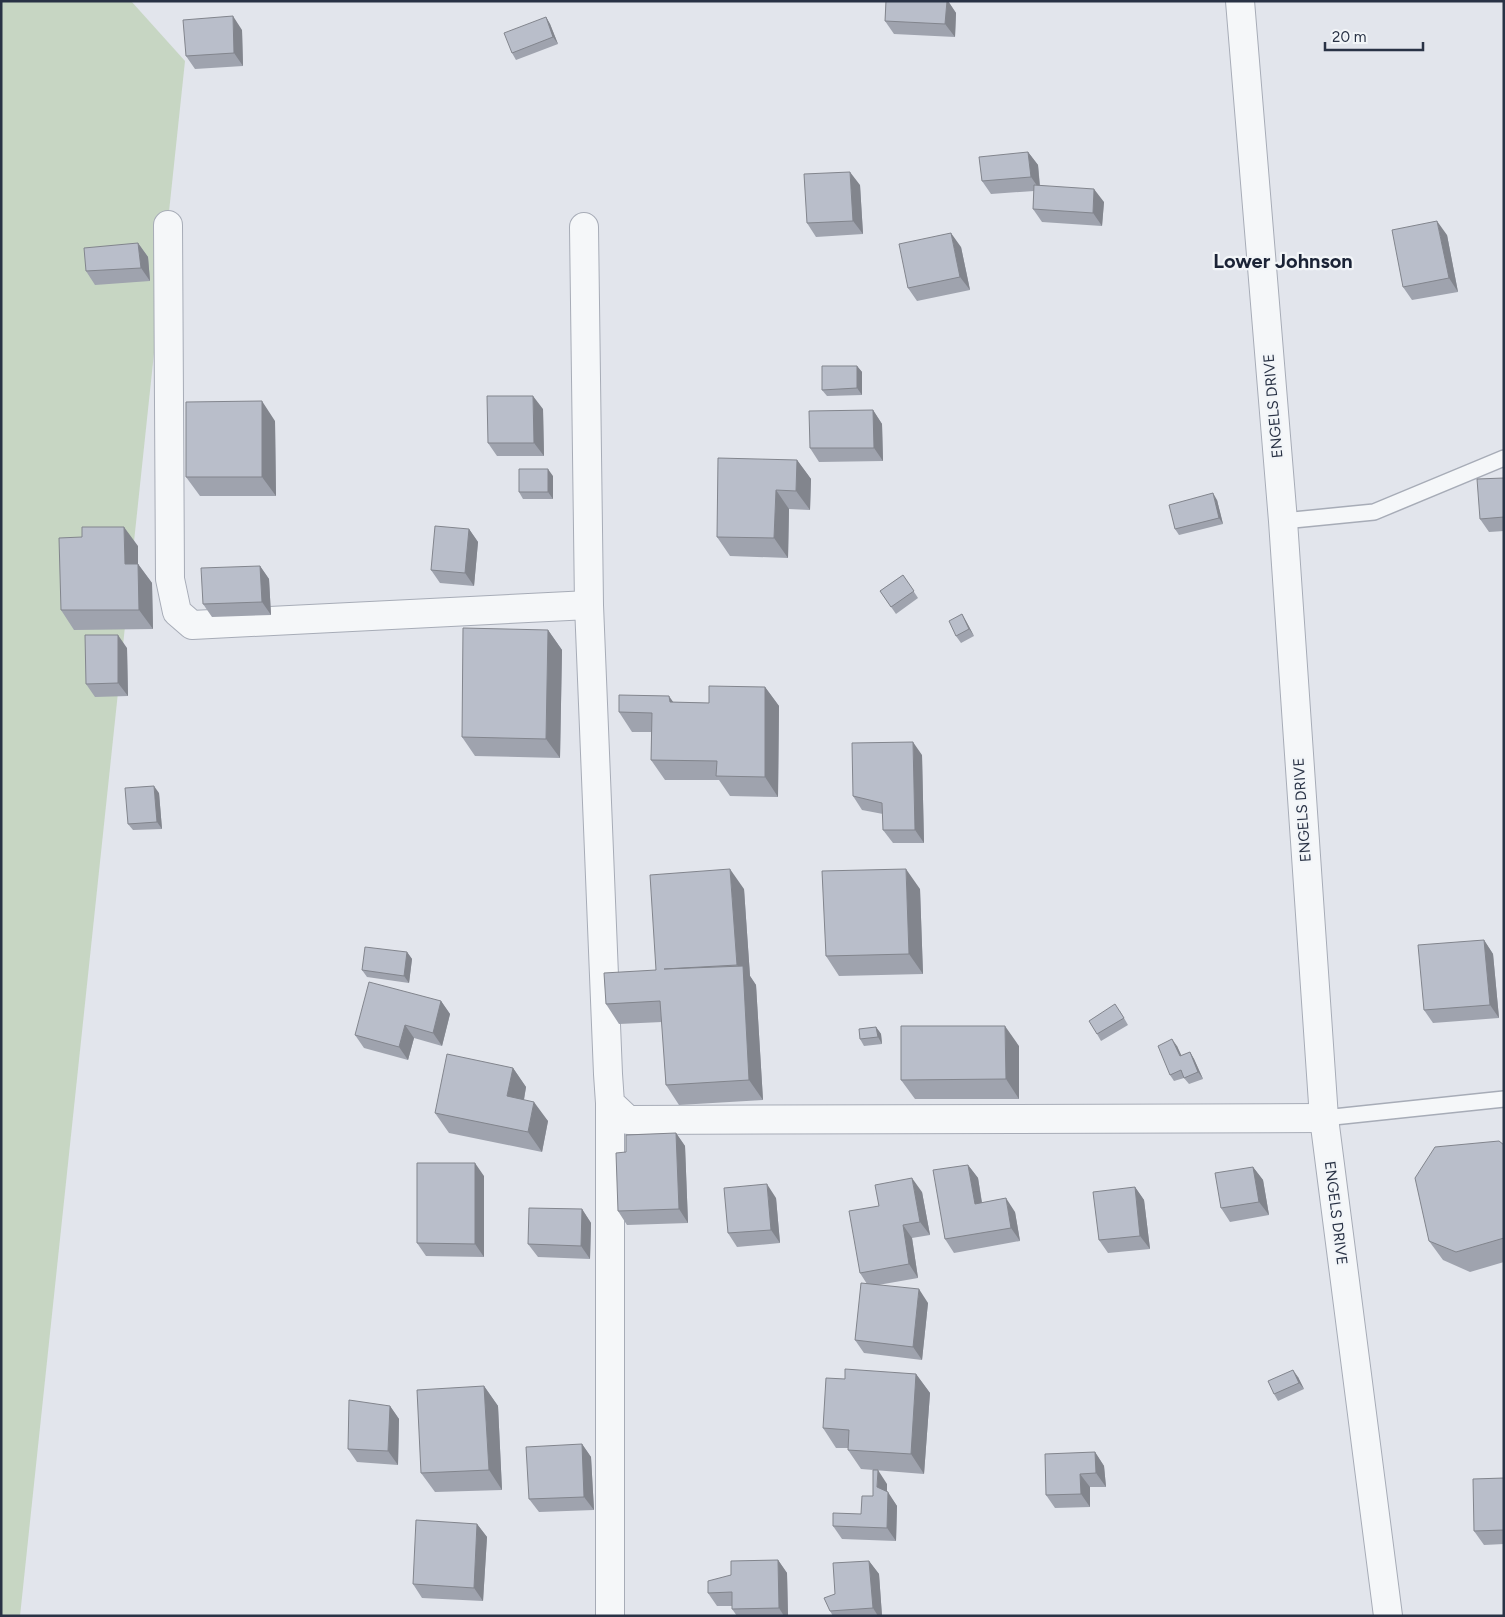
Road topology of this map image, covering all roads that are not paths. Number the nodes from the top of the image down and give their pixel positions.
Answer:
1 (1240, 1) edge
2 (168, 225) dead end
3 (584, 227) dead end
4 (1504, 458) edge
5 (1283, 521) junction
6 (589, 605) junction
7 (1504, 1099) edge
8 (610, 1103) junction
9 (1324, 1118) junction
10 (610, 1616) edge
11 (1388, 1616) edge

1 - 5 street, ENGELS DRIVE
2 - 6 street
3 - 6 street
4 - 5 lane
5 - 9 street, ENGELS DRIVE
6 - 8 street
7 - 9 lane
8 - 9 street
8 - 10 street
9 - 11 street, ENGELS DRIVE

